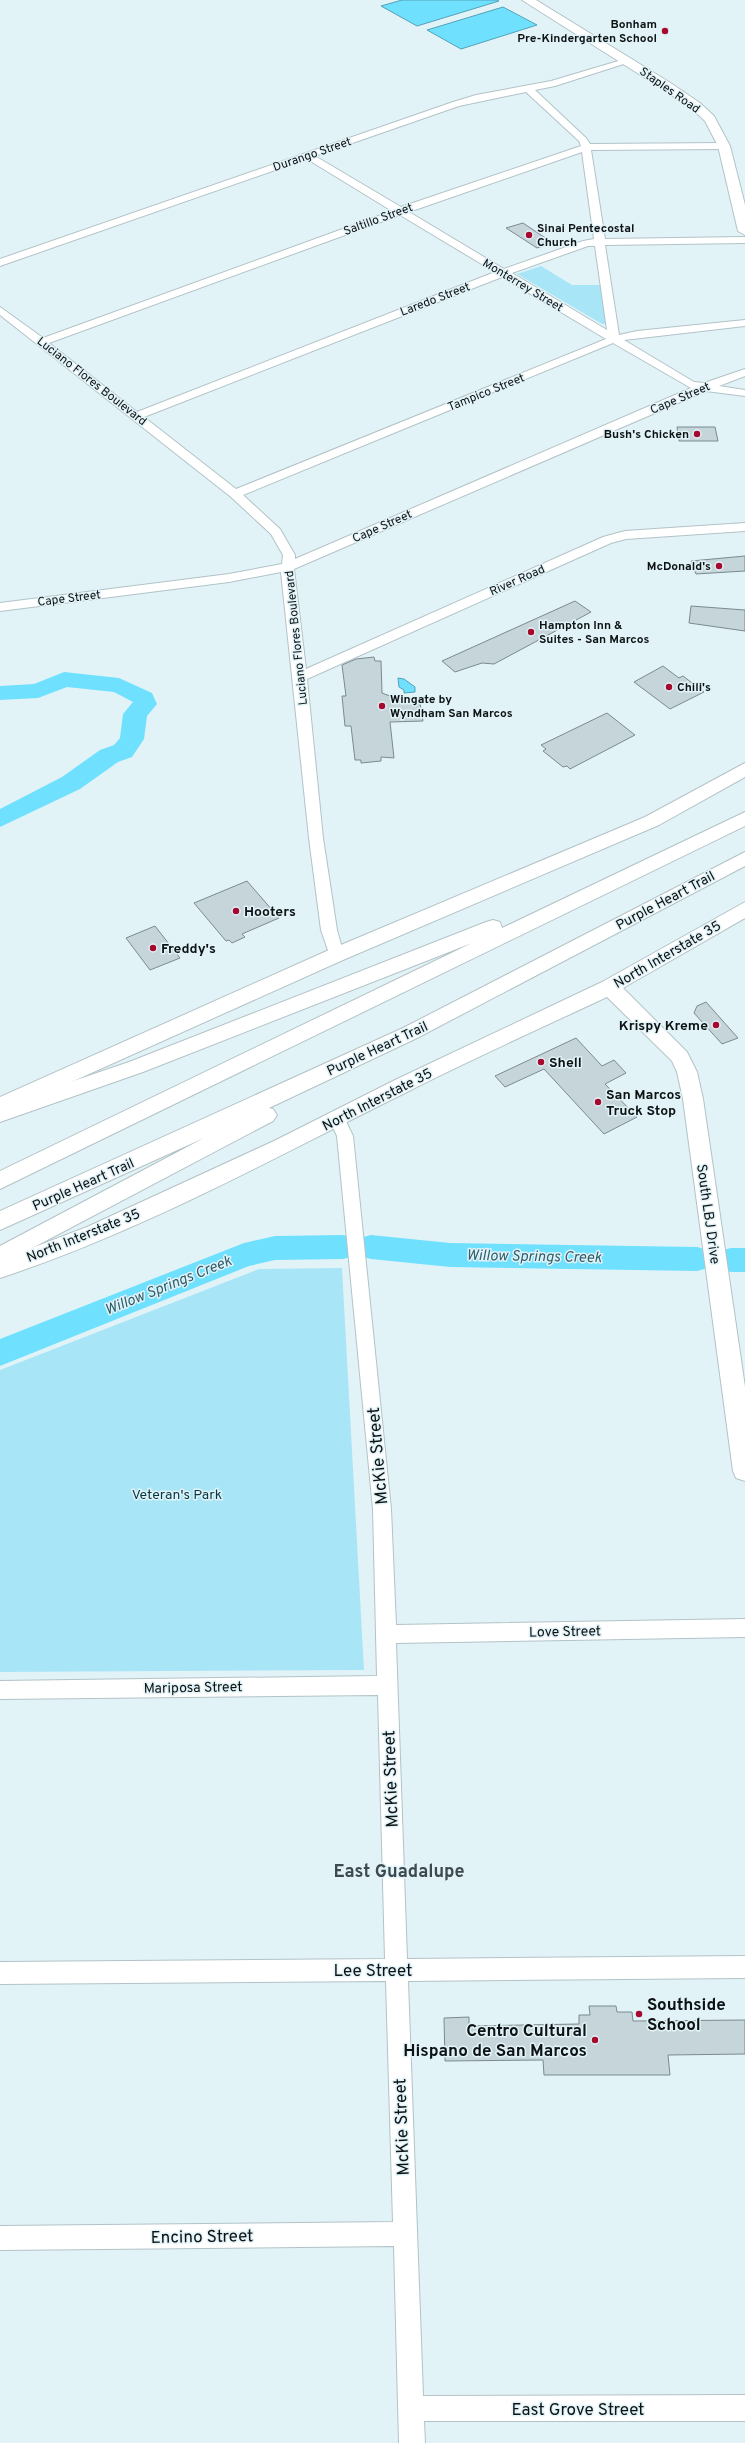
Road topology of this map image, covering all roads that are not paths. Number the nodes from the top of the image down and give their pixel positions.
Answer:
1 (528, 0) edge
2 (628, 61) junction
3 (530, 90) junction
4 (724, 146) junction
5 (586, 147) junction
6 (308, 156) junction
7 (401, 211) junction
8 (745, 231) edge
9 (745, 240) edge
10 (601, 241) junction
11 (0, 263) edge
12 (502, 273) junction
13 (0, 310) edge
14 (745, 322) edge
15 (614, 339) junction
16 (42, 342) junction
17 (745, 372) edge
18 (702, 388) junction
19 (745, 393) edge
20 (136, 416) junction
21 (235, 494) junction
22 (745, 527) edge
23 (288, 567) junction
24 (0, 607) edge
25 (300, 677) junction
26 (745, 769) edge
27 (741, 820) edge
28 (745, 858) edge
29 (650, 864) junction
30 (745, 909) edge
31 (336, 955) junction
32 (609, 987) junction
33 (390, 1042) junction
34 (0, 1106) edge
35 (0, 1114) edge
36 (337, 1119) junction
37 (0, 1181) edge
38 (0, 1221) edge
39 (0, 1256) edge
40 (0, 1269) edge
41 (745, 1471) edge
42 (745, 1628) edge
43 (385, 1634) junction
44 (387, 1685) junction
45 (0, 1690) edge
46 (745, 1967) edge
47 (395, 1970) junction
48 (0, 1973) edge
49 (404, 2234) junction
50 (0, 2238) edge
51 (745, 2408) edge
52 (411, 2409) junction
53 (412, 2443) edge

1 - 2 main road, Staples Road
2 - 3 street, Durango Street
2 - 4 main road, Staples Road
3 - 5 street
3 - 6 street, Durango Street
4 - 5 street, Saltillo Street
4 - 8 main road, Staples Road
5 - 7 street, Saltillo Street
5 - 10 street
6 - 7 street, Monterrey Street
6 - 11 street, Durango Street
7 - 12 street, Monterrey Street
7 - 16 street, Saltillo Street
9 - 10 street, Laredo Street
10 - 12 street, Laredo Street
10 - 15 street
12 - 15 street, Monterrey Street
12 - 20 street, Laredo Street
13 - 16 street, Luciano Flores Boulevard
14 - 15 street, Tampico Street
15 - 18 street, Monterrey Street
15 - 21 street, Tampico Street
16 - 20 street, Luciano Flores Boulevard
17 - 18 street, Cape Street
18 - 19 street, Monterrey Street
18 - 23 street, Cape Street
20 - 21 street, Luciano Flores Boulevard
21 - 23 street, Luciano Flores Boulevard
22 - 25 street, River Road
23 - 24 street, Cape Street
23 - 25 street, Luciano Flores Boulevard
25 - 31 street, Luciano Flores Boulevard
26 - 31 main road
27 - 29 main road
28 - 33 main road, Purple Heart Trail
29 - 35 main road
29 - 37 main road
30 - 32 main road, North Interstate 35
31 - 34 main road
32 - 36 main road, North Interstate 35
32 - 41 main road, South LBJ Drive
33 - 38 main road, Purple Heart Trail
33 - 39 main road
36 - 40 main road, North Interstate 35
36 - 43 street, McKie Street
42 - 43 street, Love Street
43 - 44 street, McKie Street
44 - 45 street, Mariposa Street
44 - 47 street, McKie Street
46 - 47 street, Lee Street
47 - 48 street, Lee Street
47 - 49 street, McKie Street
49 - 50 street, Encino Street
49 - 52 street, McKie Street
51 - 52 street, East Grove Street
52 - 53 street, McKie Street

